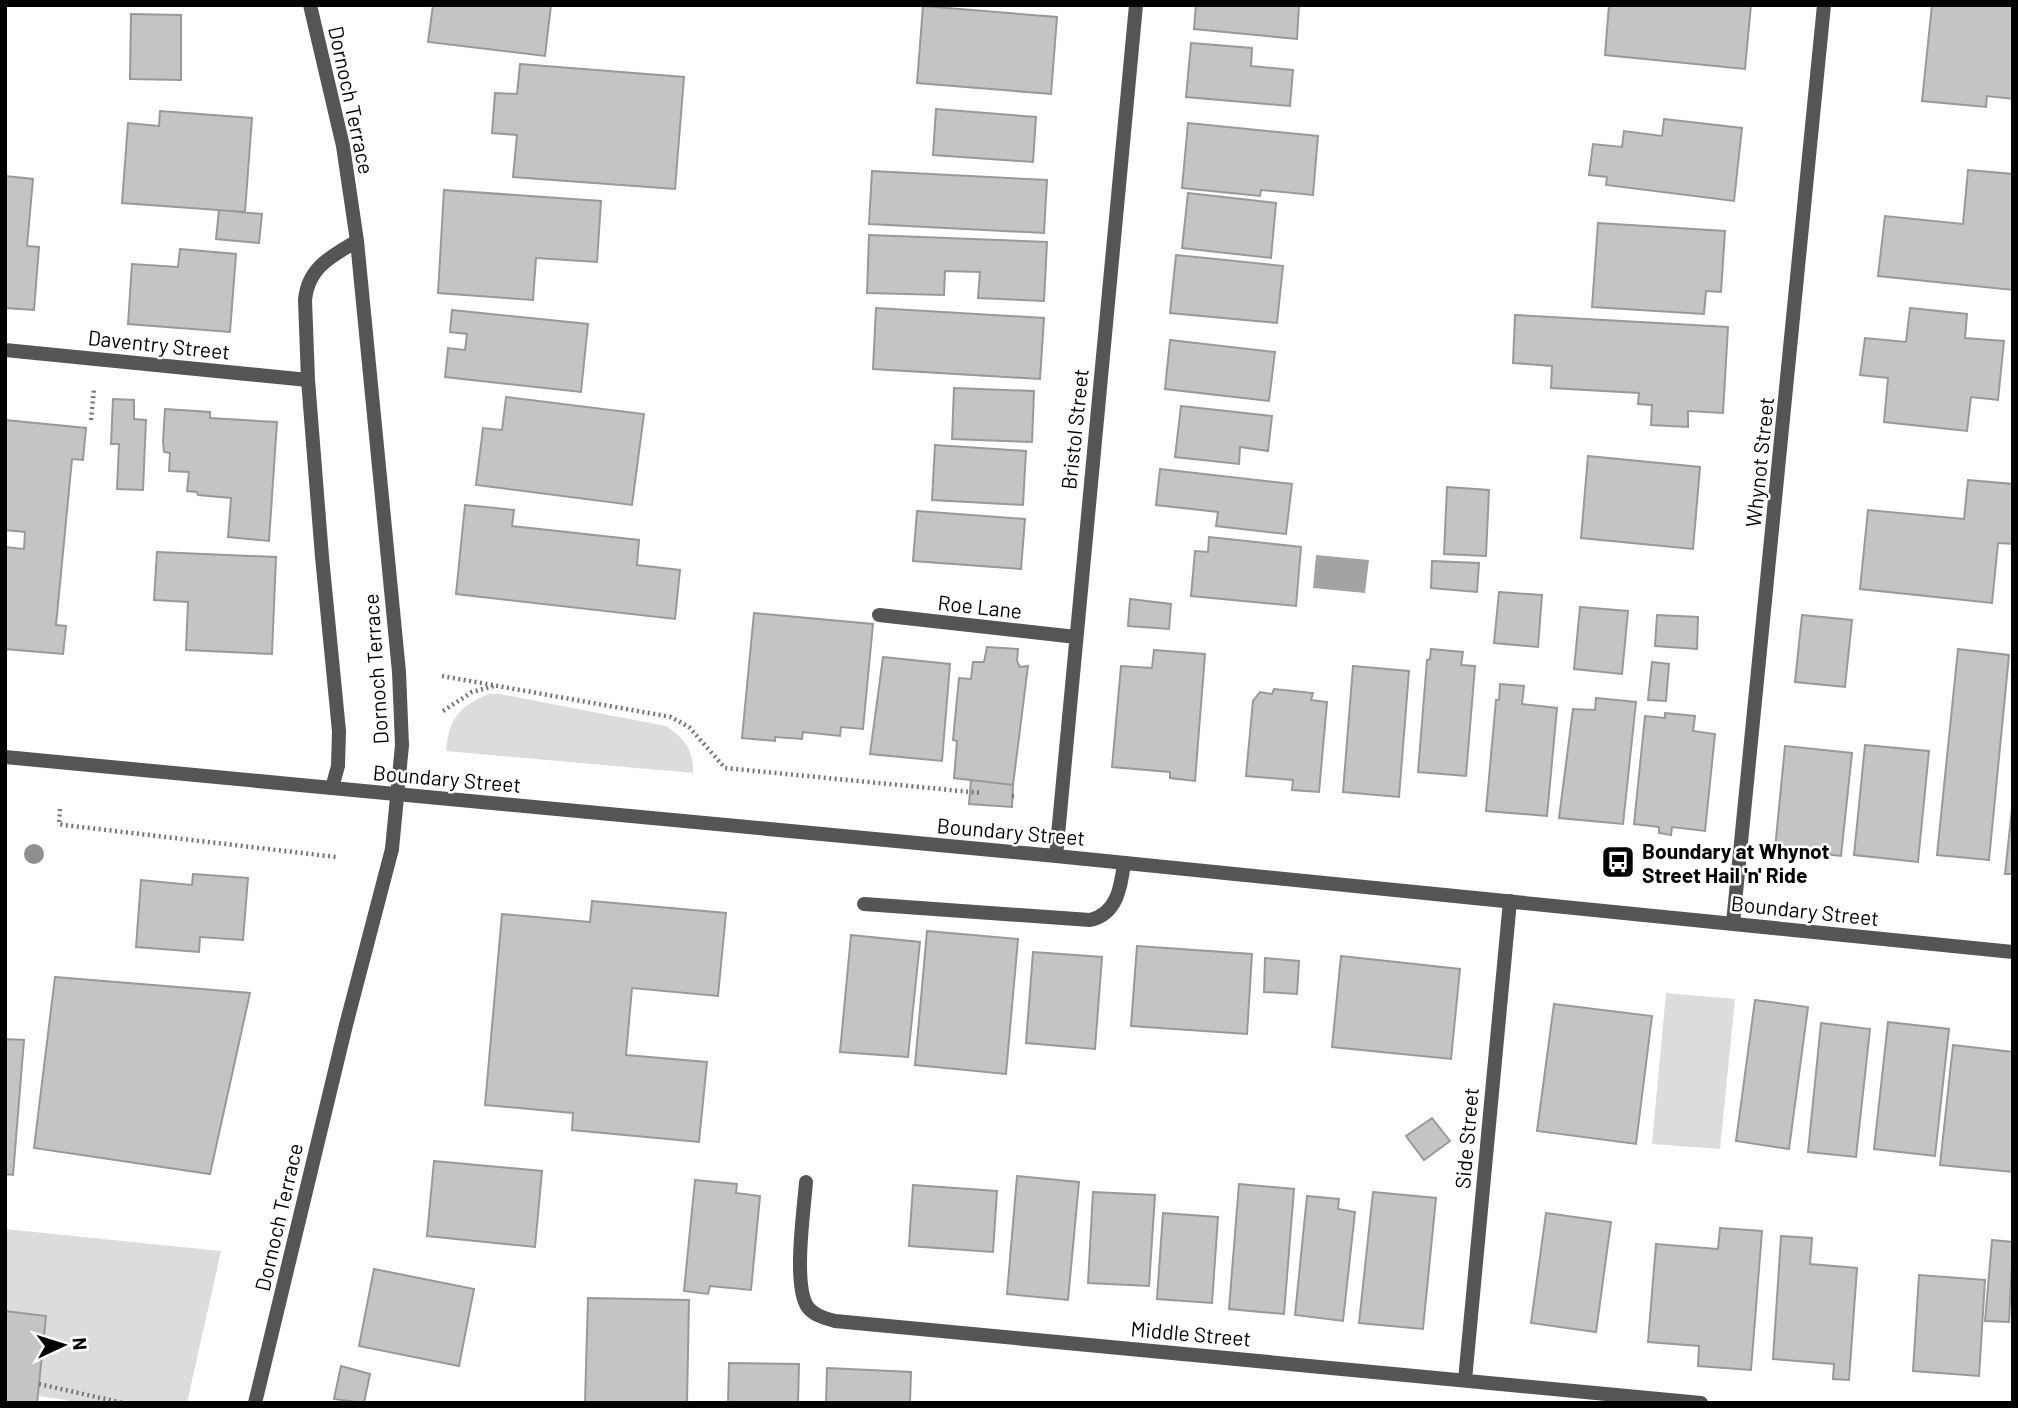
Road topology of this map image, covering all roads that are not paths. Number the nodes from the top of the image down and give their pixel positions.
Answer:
1 (310, 5) edge
2 (1136, 5) edge
3 (1824, 5) edge
4 (357, 241) junction
5 (5, 350) edge
6 (308, 380) junction
7 (879, 615) dead end
8 (1076, 637) junction
9 (5, 757) edge
10 (332, 788) junction
11 (1056, 856) junction
12 (1124, 863) junction
13 (1510, 901) junction
14 (864, 904) dead end
15 (1733, 923) junction
16 (2013, 952) edge
17 (806, 1182) dead end
18 (1465, 1380) junction
19 (255, 1403) edge
20 (1701, 1403) edge

1 - 4 street, Dornoch Terrace
2 - 8 street, Bristol Street
3 - 15 street, Whynot Street
4 - 6 street
4 - 19 street, Dornoch Terrace, bridge
5 - 6 street, Daventry Street
6 - 10 street
7 - 8 street, Roe Lane
8 - 11 street, Bristol Street
9 - 10 street, Boundary Street
10 - 11 street, Boundary Street
11 - 12 street, Boundary Street
12 - 13 street, Boundary Street
12 - 14 street
13 - 15 street, Boundary Street
13 - 18 street, Side Street
15 - 16 street, Boundary Street
17 - 18 street, Middle Street
18 - 20 street, Middle Street

